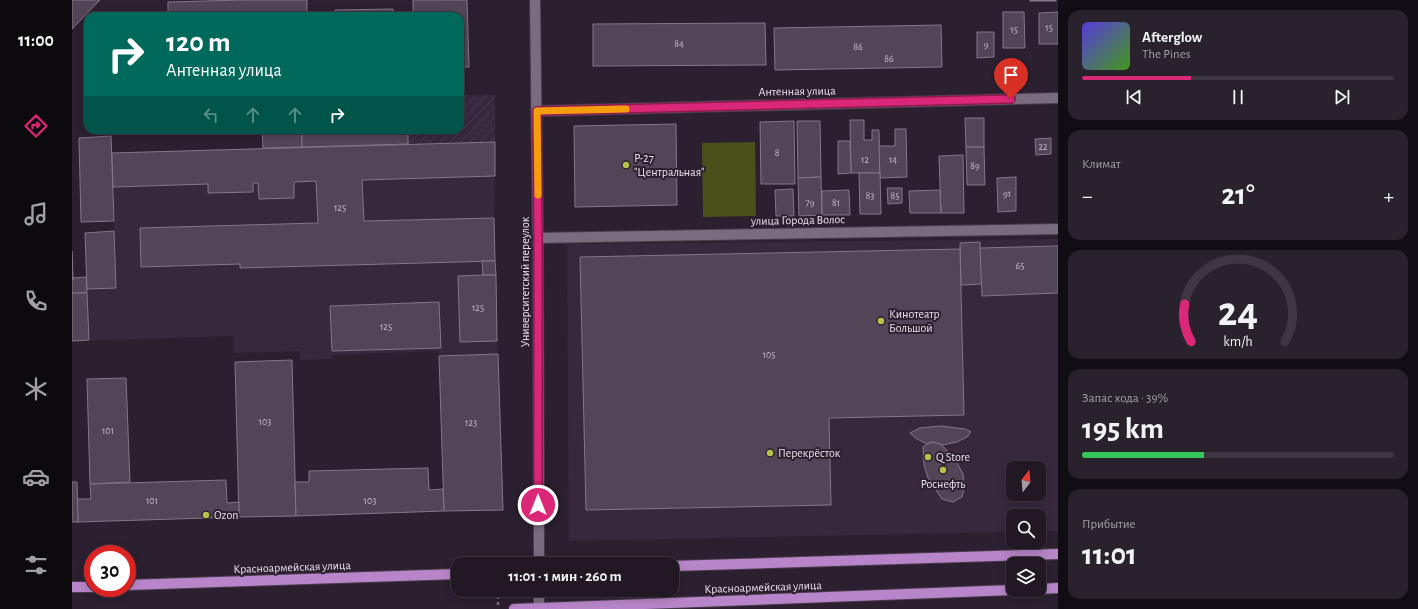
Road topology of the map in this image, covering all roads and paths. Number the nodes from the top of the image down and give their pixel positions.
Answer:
1 (535, 0) edge
2 (1058, 98) edge
3 (537, 111) junction
4 (1058, 229) edge
5 (538, 238) junction
6 (1058, 554) edge
7 (539, 557) edge
8 (679, 566) edge
9 (451, 574) edge
10 (136, 585) edge
11 (84, 586) edge
12 (72, 587) edge
13 (1058, 588) edge
14 (1046, 589) edge
15 (1006, 590) edge
16 (498, 597) edge
17 (539, 597) edge
18 (498, 609) edge
19 (514, 609) edge
20 (539, 609) edge

1 - 3 street, Университетский переулок
2 - 3 street, Антенная улица
3 - 5 street, Университетский переулок
4 - 5 street, улица Города Волос
5 - 7 street, Университетский переулок
6 - 8 main road, Красноармейская улица
9 - 10 main road, Красноармейская улица
11 - 12 main road
13 - 14 main road
15 - 20 main road, Красноармейская улица
16 - 18 path
17 - 20 street
19 - 20 main road, Красноармейская улица

